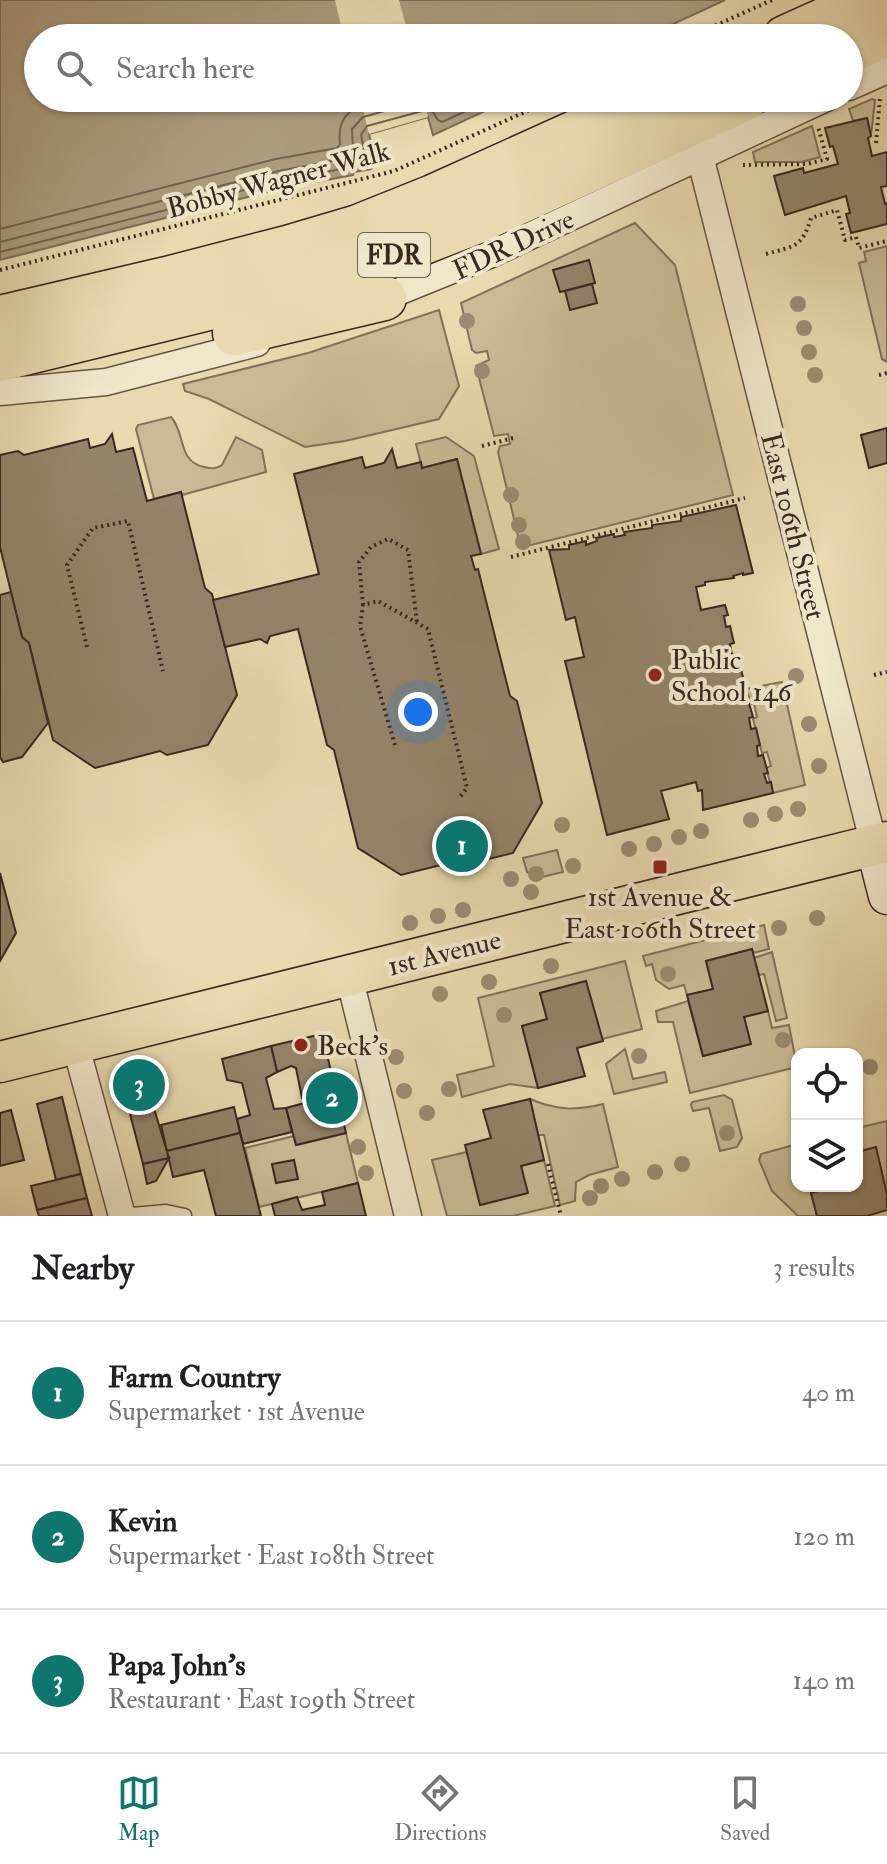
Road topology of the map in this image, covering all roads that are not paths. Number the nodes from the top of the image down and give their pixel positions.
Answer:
1 (869, 0) edge
2 (816, 24) edge
3 (887, 34) edge
4 (863, 45) edge
5 (884, 81) edge
6 (863, 85) edge
7 (621, 112) edge
8 (715, 112) edge
9 (816, 112) edge
10 (700, 156) junction
11 (384, 298) junction
12 (0, 318) edge
13 (11, 357) edge
14 (0, 392) edge
15 (881, 843) edge
16 (887, 896) edge
17 (349, 976) junction
18 (75, 1043) junction
19 (0, 1062) edge
20 (122, 1215) edge
21 (185, 1215) edge
22 (408, 1216) edge

1 - 2 highway
3 - 4 highway
5 - 6 street
7 - 12 highway, FDR
8 - 13 highway, FDR Drive / FDR
9 - 10 street, FDR Drive
10 - 11 street, FDR Drive
10 - 15 street, East 106th Street
11 - 13 highway
11 - 14 street, FDR Drive
15 - 16 main road, East 106th Street
15 - 17 main road, 1st Avenue
17 - 18 main road, 1st Avenue
17 - 22 street
18 - 19 main road, 1st Avenue
18 - 20 street
20 - 21 lane

